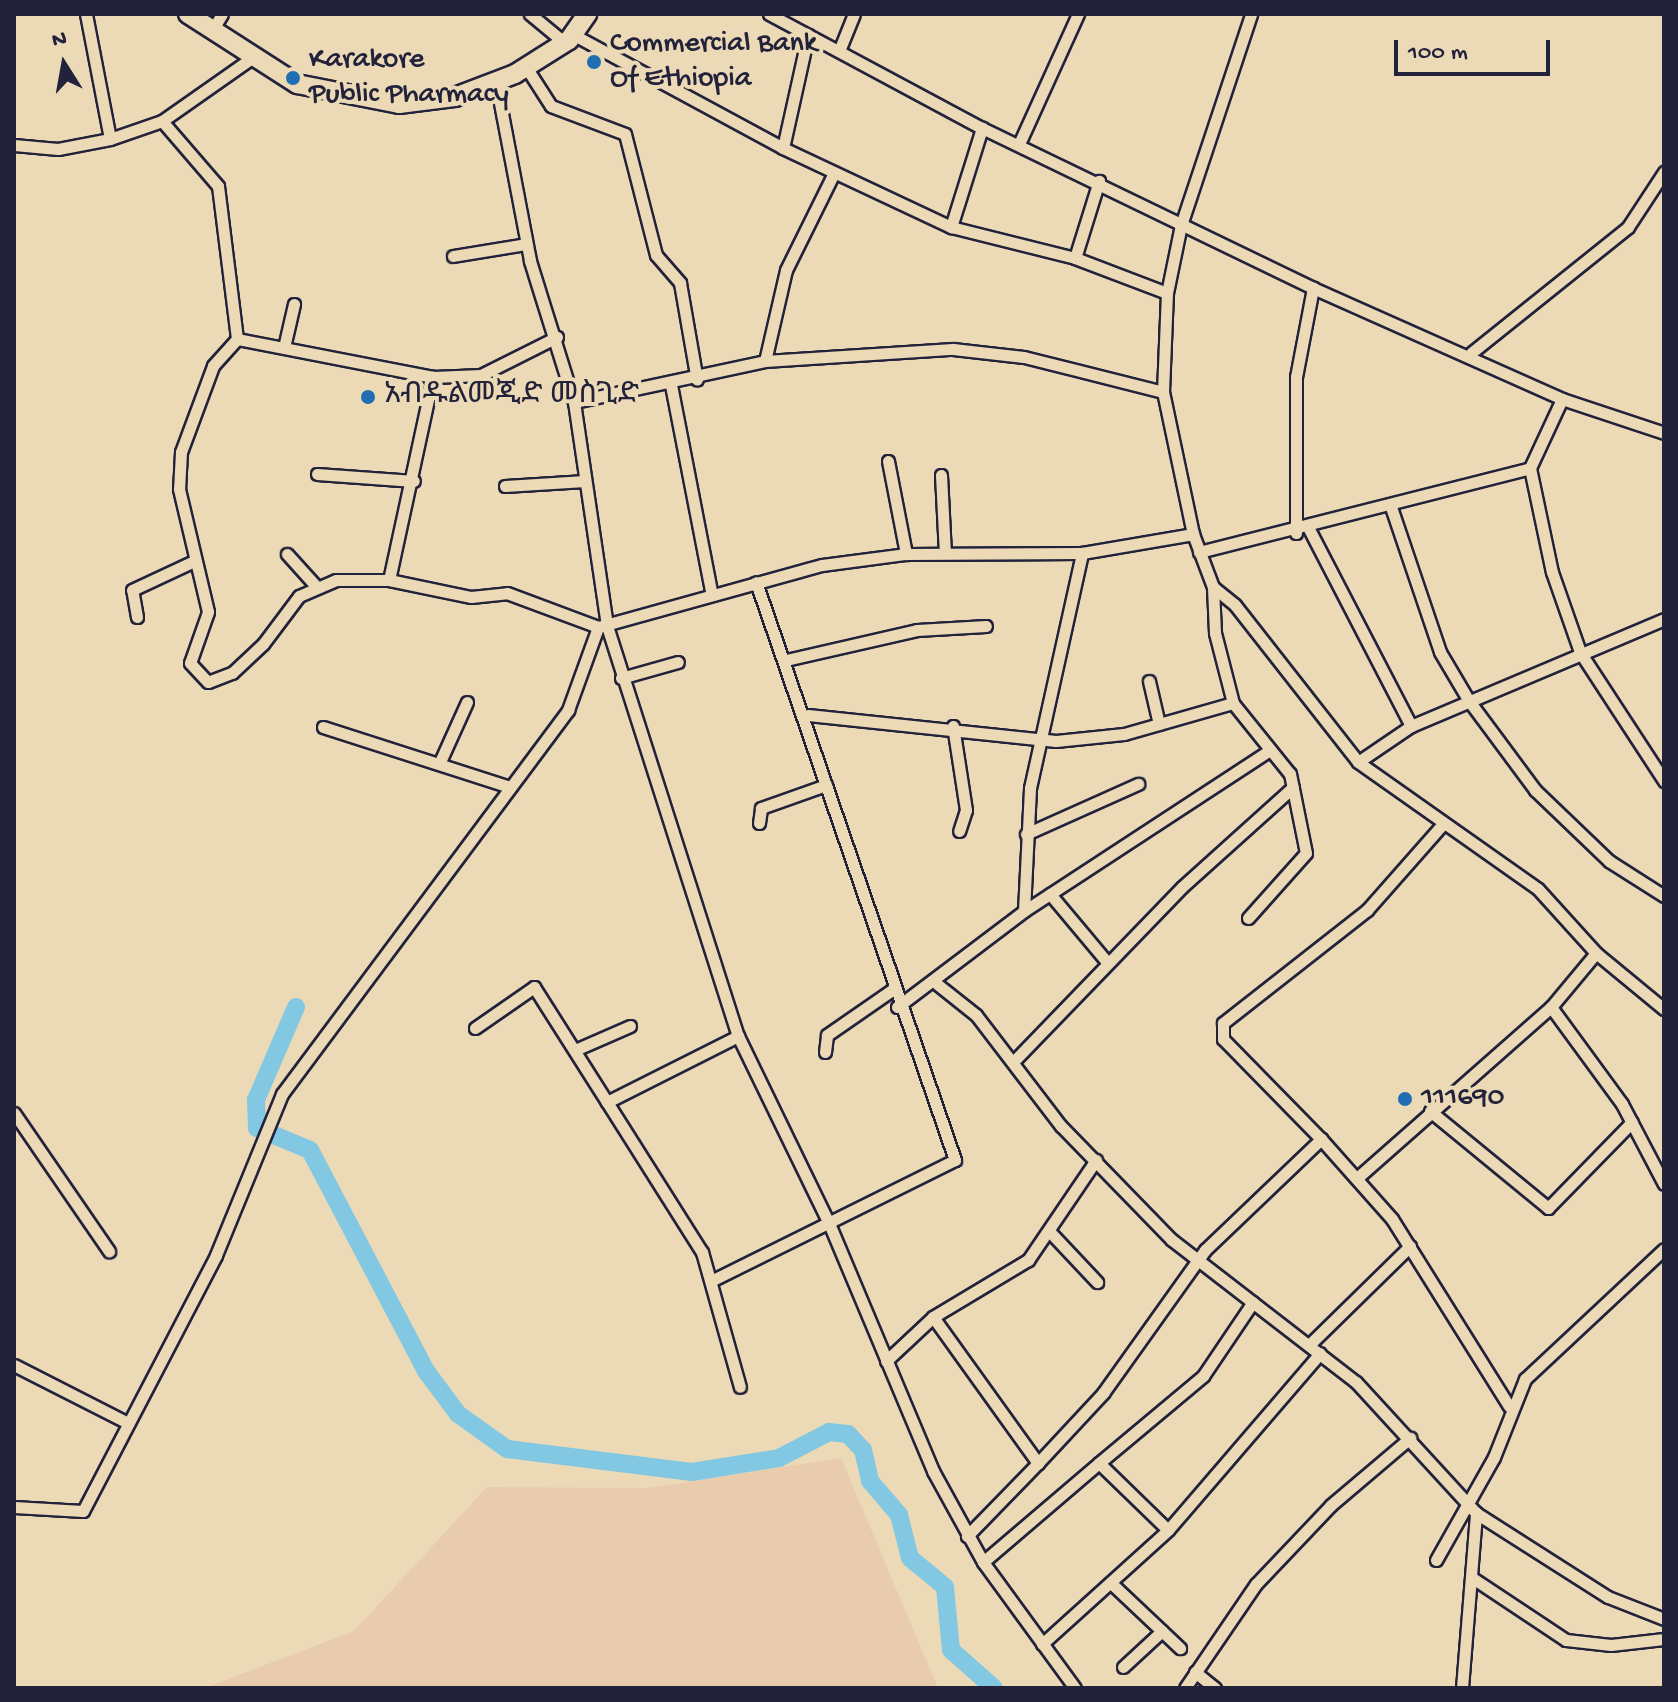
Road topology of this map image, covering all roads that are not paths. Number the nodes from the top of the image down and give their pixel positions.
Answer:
1 (86, 14) edge
2 (188, 14) edge
3 (530, 14) edge
4 (587, 14) edge
5 (769, 14) edge
6 (854, 14) edge
7 (1078, 14) edge
8 (1251, 14) edge
9 (218, 21) edge
10 (808, 35) junction
11 (569, 39) junction
12 (839, 51) junction
13 (253, 57) junction
14 (526, 67) junction
15 (496, 82) junction
16 (162, 121) junction
17 (982, 128) junction
18 (110, 139) junction
19 (1019, 144) junction
20 (14, 145) edge
21 (783, 148) junction
22 (1664, 172) edge
23 (832, 177) junction
24 (1099, 181) junction
25 (1181, 225) junction
26 (951, 227) junction
27 (526, 244) junction
28 (453, 256) dead end
29 (1075, 258) junction
30 (1313, 288) junction
31 (1167, 293) junction
32 (294, 304) dead end
33 (557, 337) junction
34 (237, 339) junction
35 (285, 343) junction
36 (1471, 353) junction
37 (765, 361) junction
38 (433, 377) junction
39 (697, 380) junction
40 (671, 385) junction
41 (1163, 392) junction
42 (1562, 399) junction
43 (574, 402) junction
44 (1664, 433) edge
45 (888, 461) dead end
46 (1530, 468) junction
47 (317, 474) dead end
48 (941, 475) dead end
49 (414, 481) junction
50 (585, 481) junction
51 (505, 486) dead end
52 (1390, 504) junction
53 (1309, 529) junction
54 (1296, 533) junction
55 (1193, 534) junction
56 (1199, 552) junction
57 (945, 553) junction
58 (1082, 553) junction
59 (287, 554) dead end
60 (906, 554) junction
61 (194, 561) junction
62 (389, 580) junction
63 (756, 582) junction
64 (315, 585) junction
65 (1213, 587) junction
66 (712, 595) junction
67 (137, 617) dead end
68 (1664, 619) edge
69 (603, 626) junction
70 (986, 626) dead end
71 (1580, 652) junction
72 (786, 660) junction
73 (678, 662) dead end
74 (621, 678) junction
75 (1149, 681) dead end
76 (1469, 701) junction
77 (467, 702) dead end
78 (1233, 703) junction
79 (808, 715) junction
80 (1159, 724) junction
81 (953, 726) junction
82 (1411, 726) junction
83 (323, 727) dead end
84 (1038, 740) junction
85 (1270, 750) junction
86 (1358, 762) junction
87 (439, 764) junction
88 (1664, 781) edge
89 (1138, 784) dead end
90 (826, 785) junction
91 (507, 786) junction
92 (1293, 787) junction
93 (759, 823) dead end
94 (1441, 826) junction
95 (959, 831) dead end
96 (1026, 834) junction
97 (1050, 894) junction
98 (1664, 896) edge
99 (1024, 911) junction
100 (1248, 918) dead end
101 (1596, 953) junction
102 (1107, 962) junction
103 (937, 984) junction
104 (892, 990) junction
105 (897, 1007) junction
106 (1551, 1007) junction
107 (1664, 1009) edge
108 (630, 1026) dead end
109 (475, 1028) dead end
110 (738, 1036) junction
111 (575, 1050) junction
112 (825, 1052) dead end
113 (1013, 1062) junction
114 (607, 1102) junction
115 (1430, 1111) junction
116 (14, 1113) edge
117 (1632, 1122) junction
118 (1321, 1139) junction
119 (1096, 1160) junction
120 (1357, 1178) junction
121 (1664, 1184) edge
122 (828, 1221) junction
123 (1050, 1232) junction
124 (1410, 1246) junction
125 (1664, 1249) edge
126 (109, 1251) dead end
127 (1200, 1261) junction
128 (711, 1281) junction
129 (1097, 1282) dead end
130 (1253, 1302) junction
131 (933, 1317) junction
132 (1310, 1344) junction
133 (1320, 1353) junction
134 (886, 1361) junction
135 (14, 1365) edge
136 (740, 1387) dead end
137 (1509, 1406) junction
138 (126, 1422) junction
139 (1410, 1438) junction
140 (1038, 1463) junction
141 (1099, 1463) junction
142 (14, 1507) edge
143 (1473, 1509) junction
144 (1168, 1530) junction
145 (967, 1536) junction
146 (1436, 1560) dead end
147 (983, 1562) junction
148 (1471, 1577) junction
149 (1111, 1583) junction
150 (1664, 1619) edge
151 (1162, 1631) junction
152 (1664, 1639) edge
153 (1042, 1644) junction
154 (1180, 1648) dead end
155 (1123, 1667) dead end
156 (1195, 1672) junction
157 (1075, 1688) edge
158 (1185, 1688) edge
159 (1215, 1688) edge
160 (1462, 1688) edge

1 - 18 street
2 - 9 highway
3 - 11 street
4 - 11 highway
5 - 10 street
6 - 12 street
7 - 19 street
8 - 25 street
9 - 13 highway
10 - 12 street
10 - 21 street
11 - 14 highway
11 - 21 street
12 - 17 street
13 - 15 highway
13 - 16 street
14 - 15 highway
14 - 39 street
15 - 27 street
16 - 18 street
16 - 34 street
17 - 19 street
17 - 26 street
18 - 20 street
19 - 24 street
21 - 23 street
22 - 36 street
23 - 26 street
23 - 37 street
24 - 25 street
24 - 29 street
25 - 30 street
25 - 31 street
26 - 29 street
27 - 28 street
27 - 33 street
29 - 31 street
30 - 36 street
30 - 54 street
31 - 41 street
32 - 35 street
33 - 38 street
33 - 43 street
34 - 35 street
34 - 61 street
35 - 38 street
36 - 42 street
37 - 39 street
37 - 41 street
38 - 49 street
39 - 40 street
40 - 43 street
40 - 66 street
41 - 55 street
42 - 44 street
42 - 46 street
43 - 50 street
45 - 60 street
46 - 52 street
46 - 71 street
47 - 49 street
48 - 57 street
49 - 62 street
50 - 51 street
50 - 69 street
52 - 53 street
52 - 76 street
53 - 54 street
53 - 82 street
54 - 56 street
55 - 56 street
55 - 58 street
56 - 65 street
57 - 58 street
57 - 60 street
58 - 84 street
59 - 64 street
60 - 63 street
61 - 64 street
61 - 67 street
62 - 64 street
62 - 69 street
63 - 66 street
63 - 72 street
65 - 78 street
65 - 86 street
66 - 69 street
68 - 71 street
69 - 74 street
69 - 91 street
70 - 72 street
71 - 76 street
71 - 88 street
72 - 79 street
73 - 74 street
74 - 110 street
75 - 80 street
76 - 82 street
76 - 98 street
77 - 87 street
78 - 80 street
78 - 85 street
79 - 81 street
79 - 90 street
80 - 84 street
81 - 84 street
81 - 95 street
82 - 86 street
83 - 87 street
84 - 96 street
85 - 92 street
85 - 97 street
86 - 94 street
87 - 91 street
89 - 96 street
90 - 93 street
90 - 104 street
91 - 138 street
92 - 100 street
92 - 102 street
94 - 101 street
94 - 118 street
96 - 99 street
97 - 99 street
97 - 102 street
99 - 103 street
101 - 106 street
101 - 107 street
102 - 113 street
103 - 105 street
103 - 113 street
104 - 105 street
104 - 112 street
105 - 122 street
106 - 115 street
106 - 117 street
108 - 111 street
109 - 111 street
110 - 114 street
110 - 122 street
111 - 114 street
113 - 119 street
114 - 128 street
115 - 117 street
115 - 120 street
116 - 126 street
117 - 121 street
118 - 120 street
118 - 127 street
119 - 123 street
119 - 127 street
120 - 124 street
122 - 128 street
122 - 134 street
123 - 129 street
123 - 131 street
124 - 132 street
124 - 137 street
125 - 137 street
127 - 130 street
127 - 140 street
128 - 136 street
130 - 132 street
130 - 141 street
131 - 134 street
131 - 140 street
132 - 133 street
133 - 139 street
133 - 144 street
134 - 145 street
135 - 138 street
137 - 143 street
138 - 142 street
139 - 143 street
139 - 156 street
140 - 145 street
141 - 144 street
141 - 147 street
143 - 146 street
143 - 148 street
143 - 150 street
144 - 149 street
145 - 147 street
147 - 153 street
148 - 152 street
148 - 160 street
149 - 151 street
149 - 153 street
151 - 154 street
151 - 155 street
153 - 157 street
156 - 158 street
156 - 159 street

